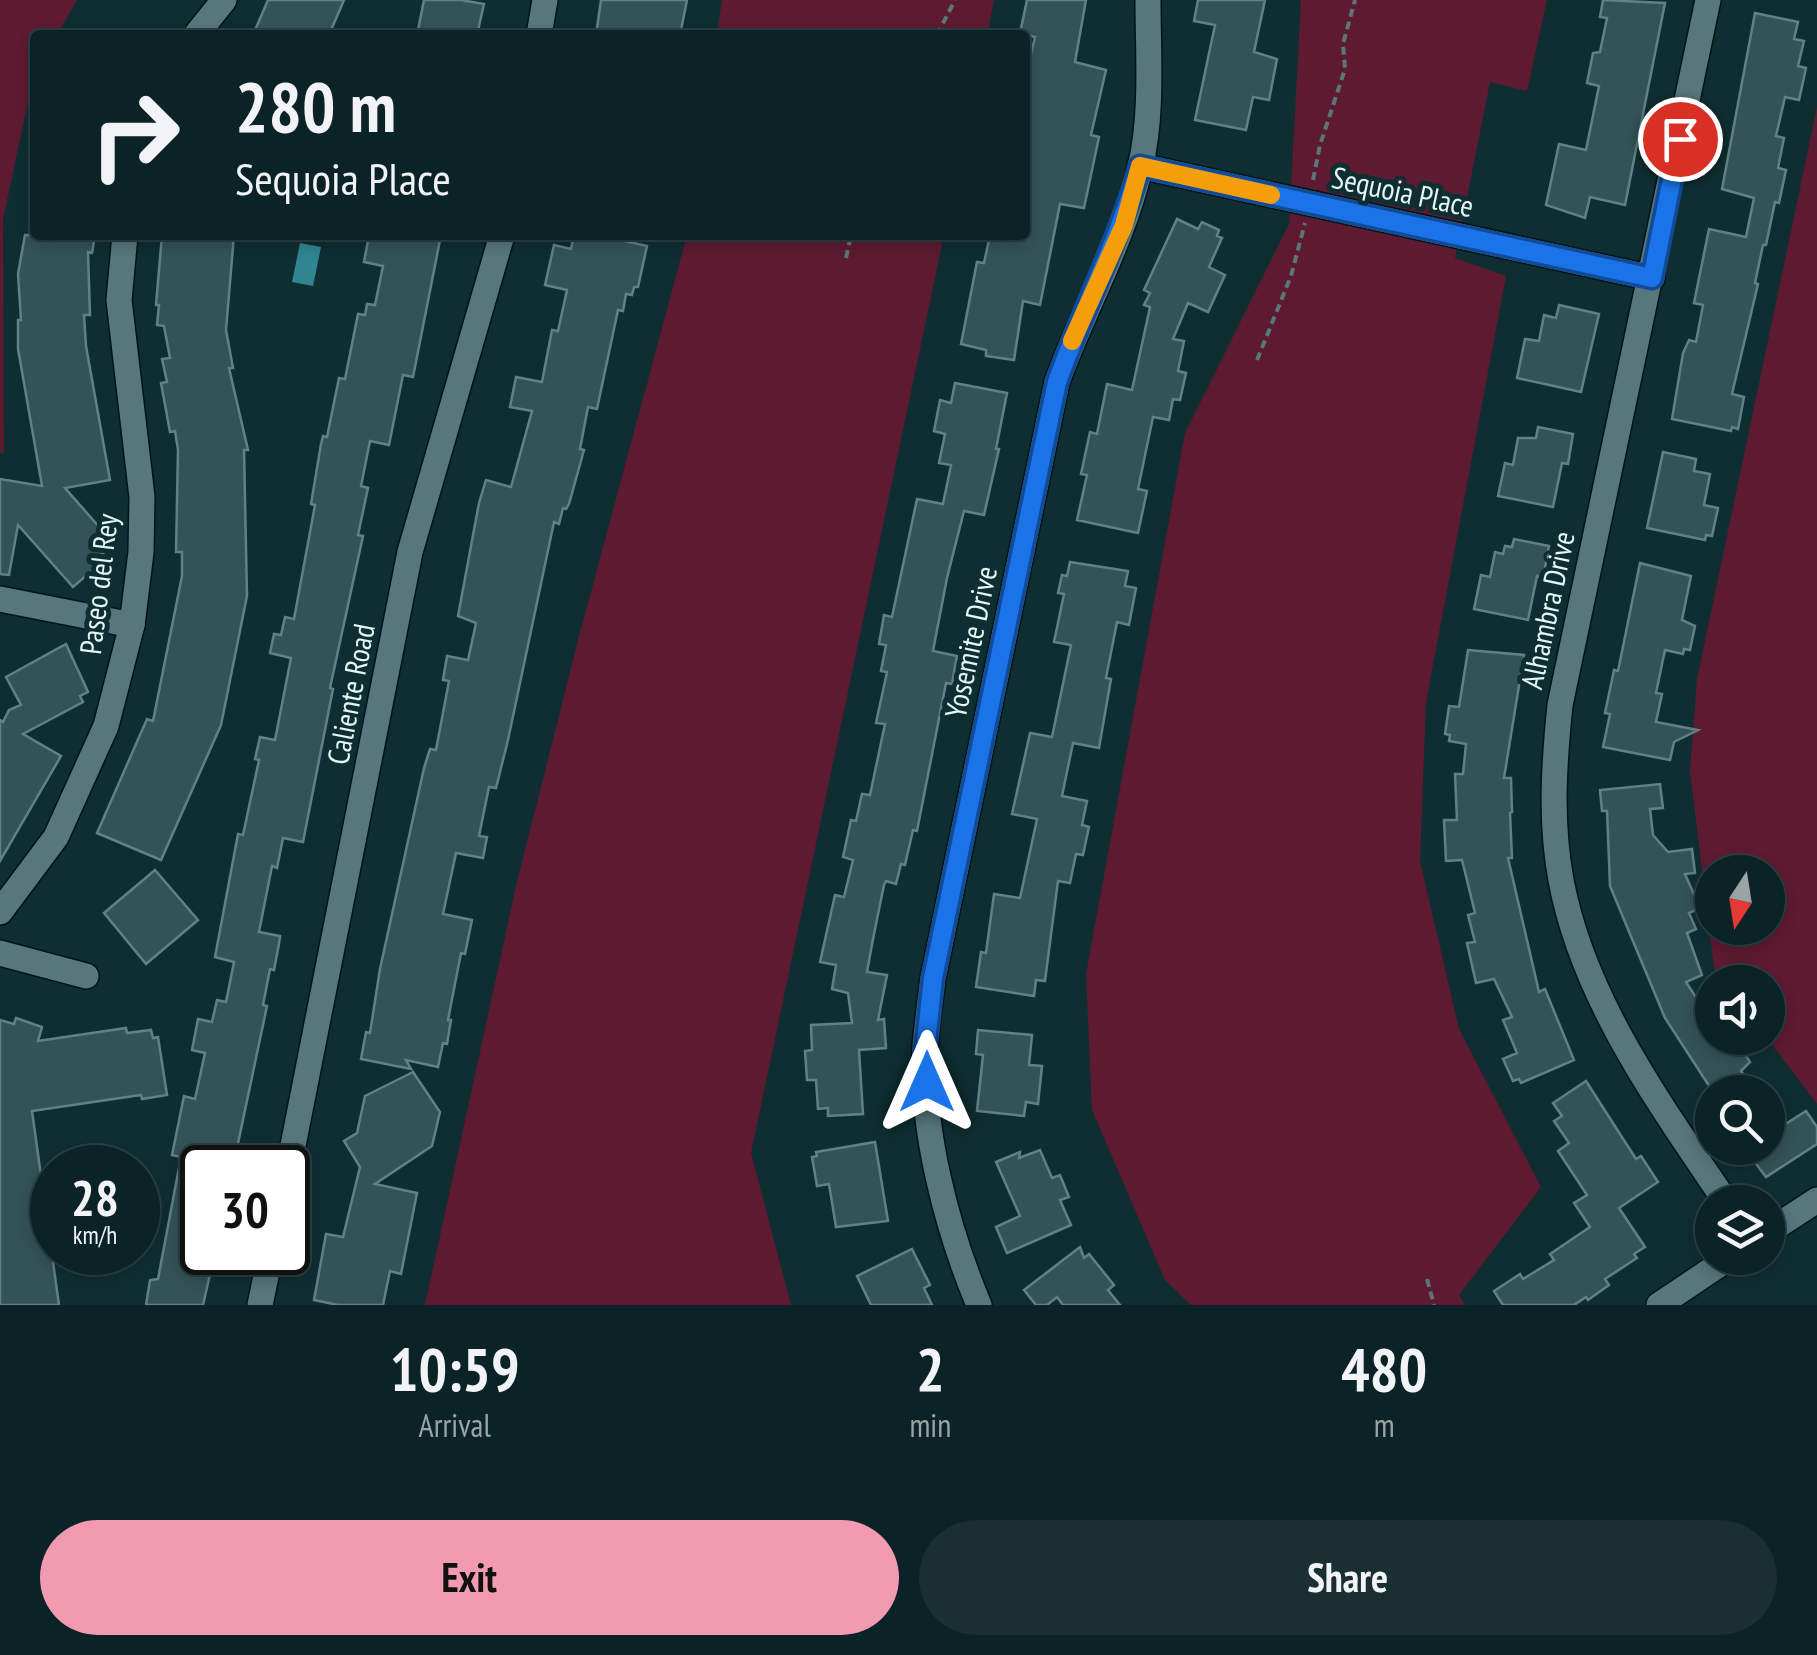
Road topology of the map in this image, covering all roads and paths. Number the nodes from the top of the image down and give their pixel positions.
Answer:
1 (224, 0) edge
2 (544, 0) edge
3 (956, 0) edge
4 (1148, 0) edge
5 (1708, 0) edge
6 (200, 30) edge
7 (540, 30) edge
8 (940, 30) edge
9 (1140, 166) junction
10 (125, 240) edge
11 (501, 240) edge
12 (850, 240) edge
13 (846, 258) dead end
14 (1652, 278) junction
15 (0, 598) edge
16 (132, 625) junction
17 (0, 912) edge
18 (0, 953) edge
19 (86, 976) dead end
20 (293, 1145) edge
21 (1715, 1185) edge
22 (1817, 1200) edge
23 (1785, 1221) edge
24 (266, 1275) edge
25 (1704, 1275) edge
26 (1427, 1279) dead end
27 (260, 1305) edge
28 (978, 1305) edge
29 (1434, 1305) edge
30 (1659, 1305) edge

1 - 6 street
2 - 7 street
3 - 8 path
4 - 9 street, Yosemite Drive
5 - 14 street, Alhambra Drive
9 - 14 street, Sequoia Place
9 - 28 street, Yosemite Drive
10 - 16 street, Paseo del Rey
11 - 20 street, Caliente Road
12 - 13 path
14 - 21 street, Alhambra Drive
15 - 16 street
16 - 17 street, Paseo del Rey
18 - 19 street
22 - 23 street
24 - 27 street
25 - 30 street
26 - 29 path

